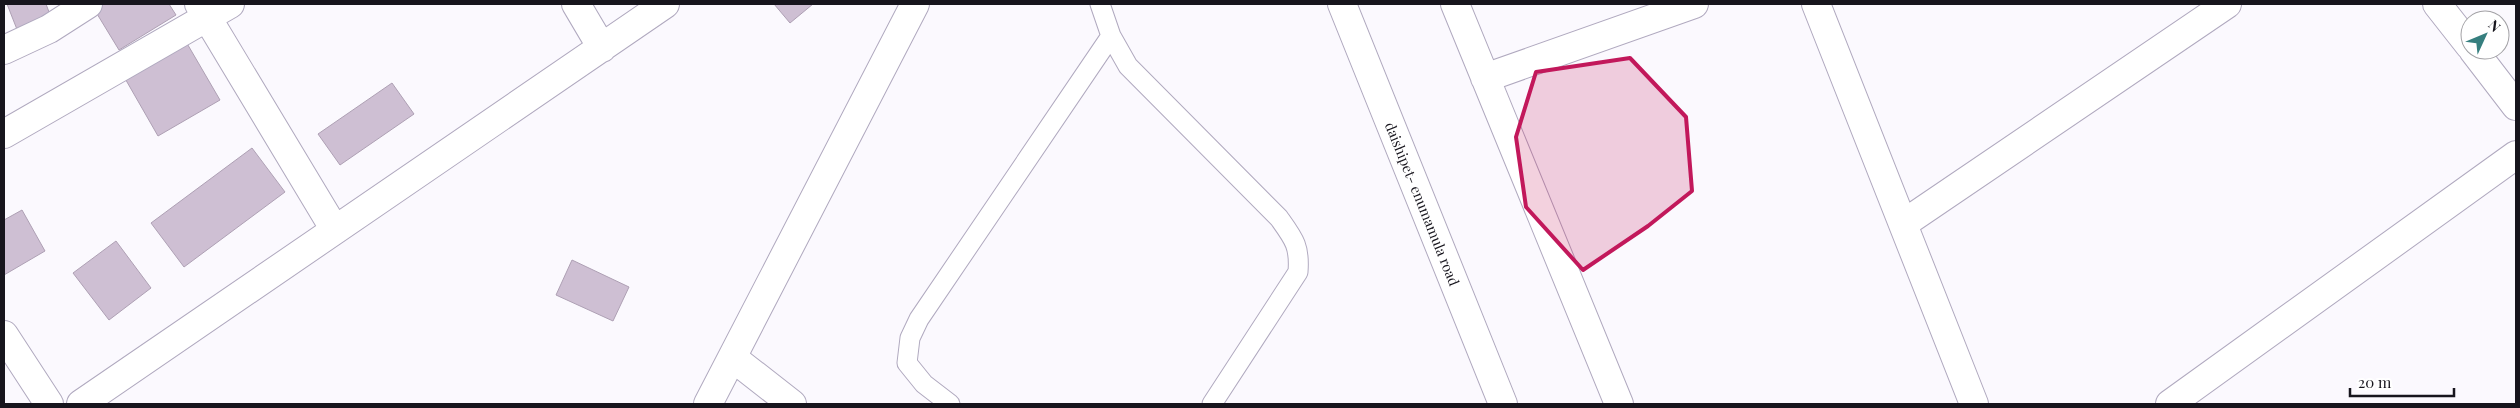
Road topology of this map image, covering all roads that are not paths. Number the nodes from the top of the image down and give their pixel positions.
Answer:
1 (88, 4) edge
2 (576, 4) edge
3 (666, 4) edge
4 (915, 4) edge
5 (1100, 4) edge
6 (1342, 4) edge
7 (1455, 4) edge
8 (1694, 4) edge
9 (1816, 4) edge
10 (2227, 4) edge
11 (2437, 4) edge
12 (212, 8) edge
13 (2460, 33) edge
14 (1111, 36) junction
15 (602, 48) junction
16 (4, 50) edge
17 (2481, 60) edge
18 (1485, 78) junction
19 (2516, 106) edge
20 (4, 134) edge
21 (2516, 155) edge
22 (1902, 224) junction
23 (335, 230) junction
24 (4, 335) edge
25 (733, 358) junction
26 (48, 404) edge
27 (81, 404) edge
28 (708, 404) edge
29 (792, 404) edge
30 (950, 404) edge
31 (1212, 404) edge
32 (1503, 404) edge
33 (1619, 404) edge
34 (1974, 404) edge
35 (2170, 404) edge

1 - 16 street
2 - 15 street
3 - 15 street
4 - 25 street
5 - 14 lane
6 - 32 street, daishipet- enumamula road
7 - 18 street
8 - 18 street
9 - 22 street
10 - 22 street
11 - 13 street
12 - 20 street
12 - 23 street
14 - 30 lane
14 - 31 lane
15 - 23 street
17 - 19 street
18 - 33 street
21 - 35 street
22 - 34 street
23 - 27 street
24 - 26 street
25 - 28 street
25 - 29 street

